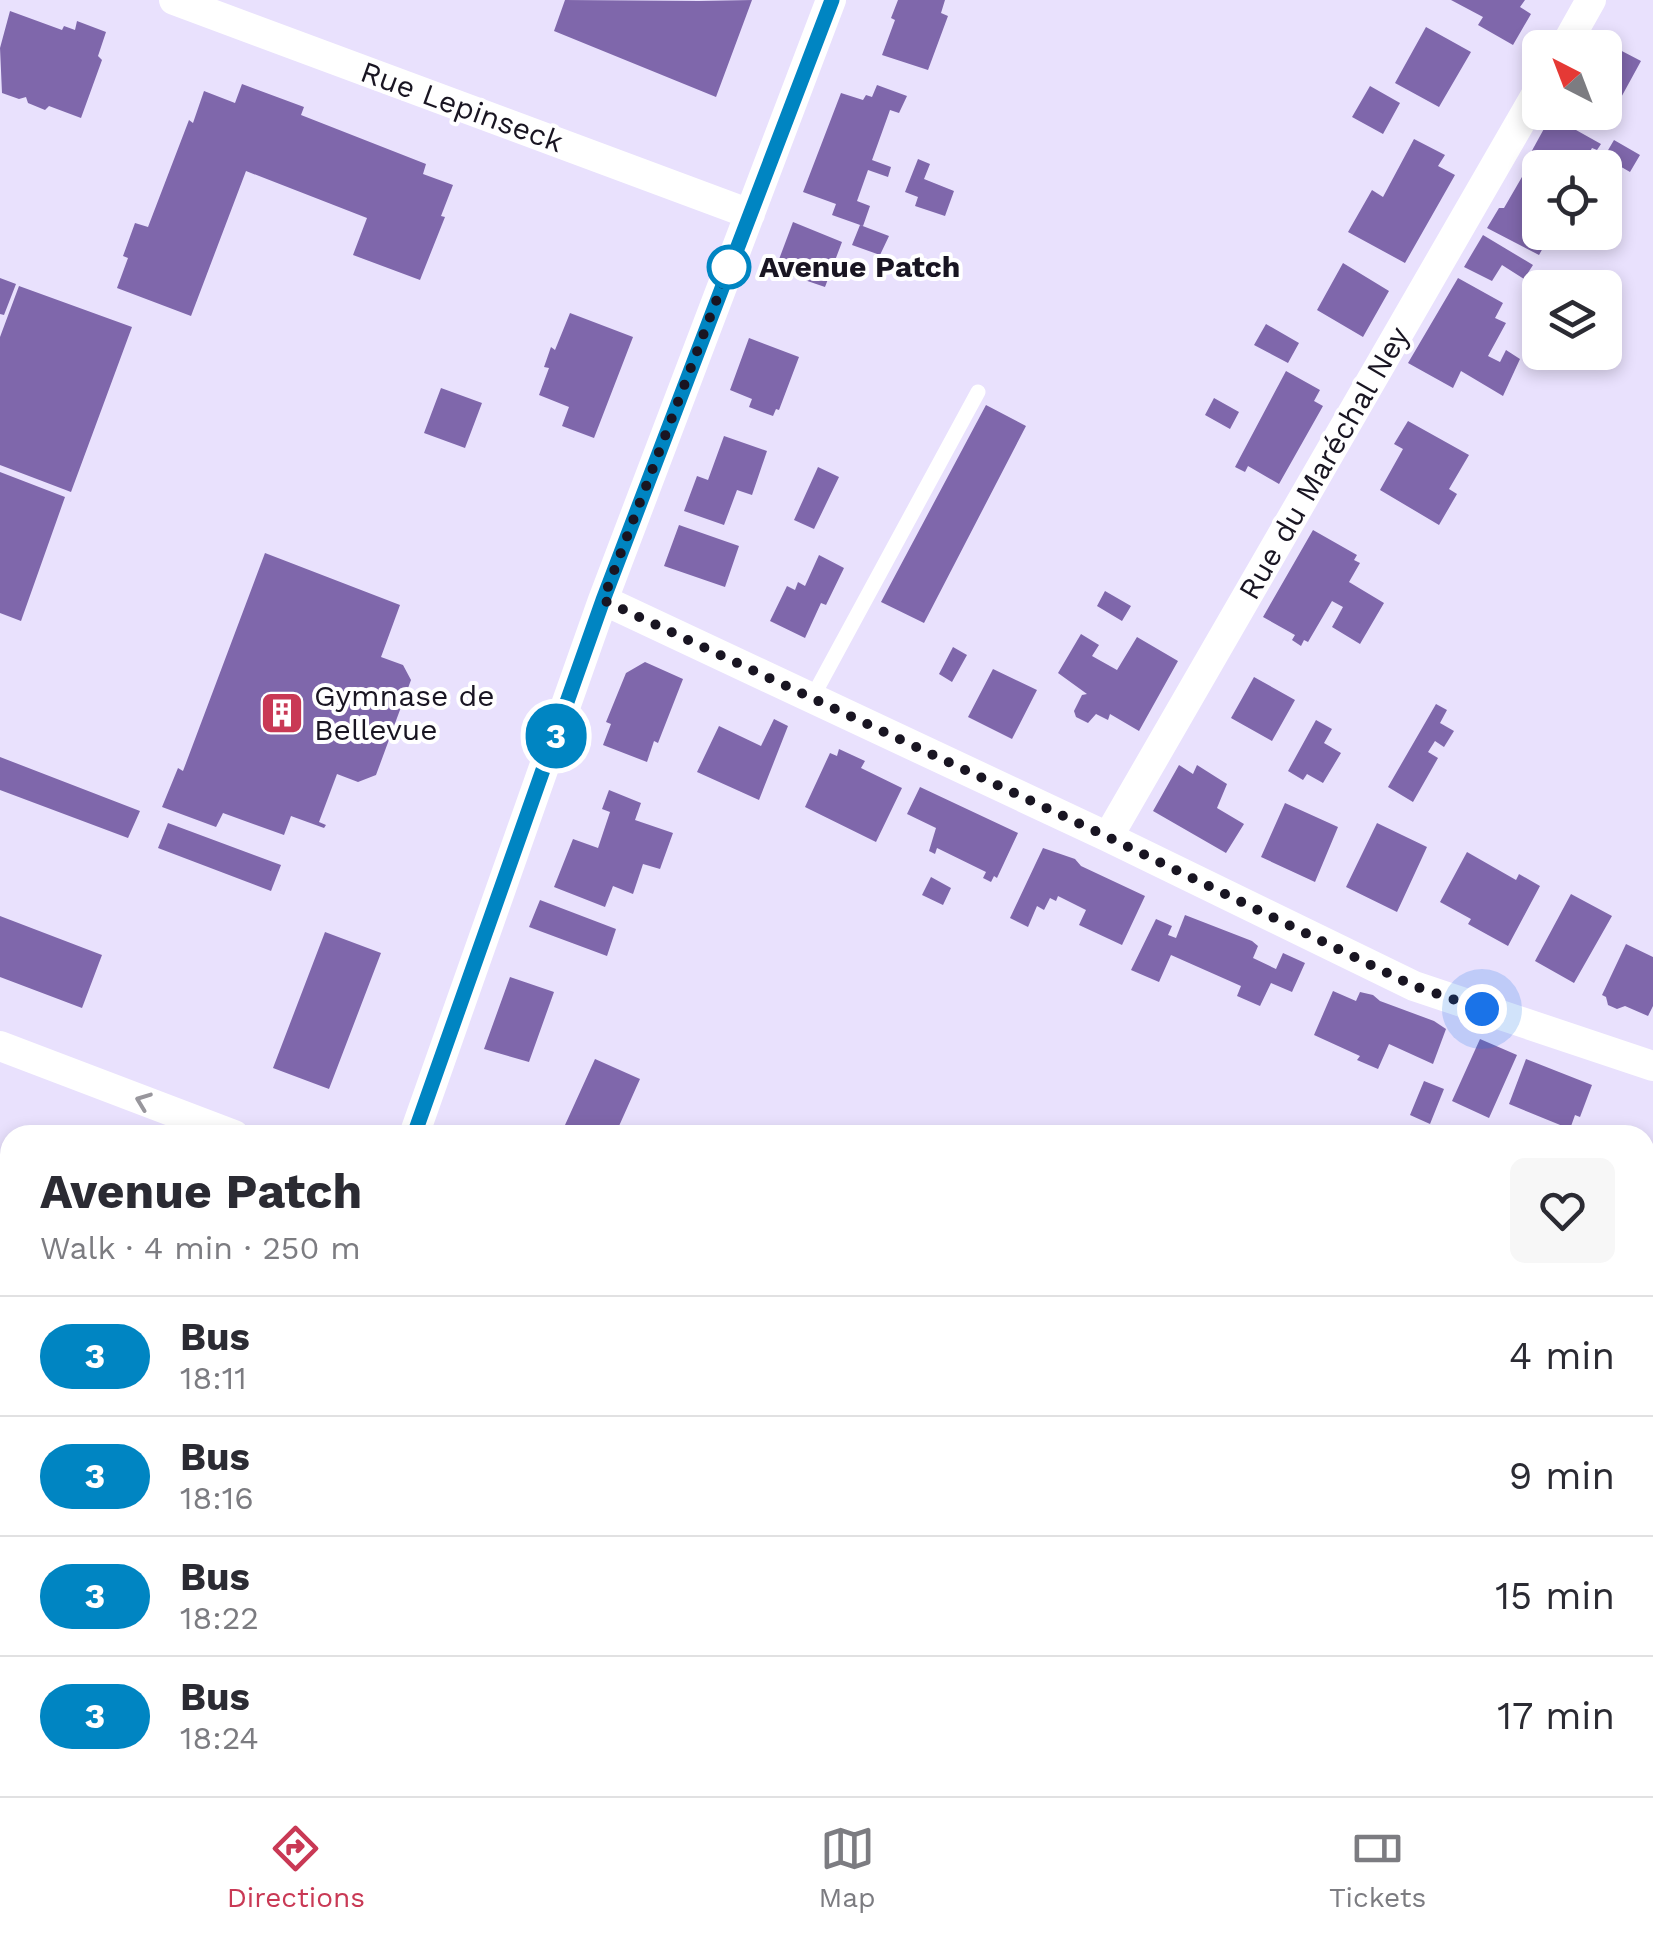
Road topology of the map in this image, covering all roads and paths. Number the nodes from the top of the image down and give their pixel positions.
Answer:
1 (174, 0) edge
2 (832, 0) edge
3 (1591, 0) edge
4 (1574, 30) edge
5 (1522, 119) edge
6 (750, 214) junction
7 (978, 392) dead end
8 (603, 600) junction
9 (812, 698) junction
10 (1108, 837) junction
11 (0, 1046) edge
12 (1653, 1066) edge
13 (208, 1125) edge
14 (418, 1125) edge

1 - 6 street, Rue Lepinseck
2 - 6 street
3 - 4 street
5 - 10 street, Rue du Maréchal Ney
6 - 8 street
7 - 9 lane
8 - 9 street
8 - 14 street
9 - 10 street
10 - 12 street
13 -> 11 street

